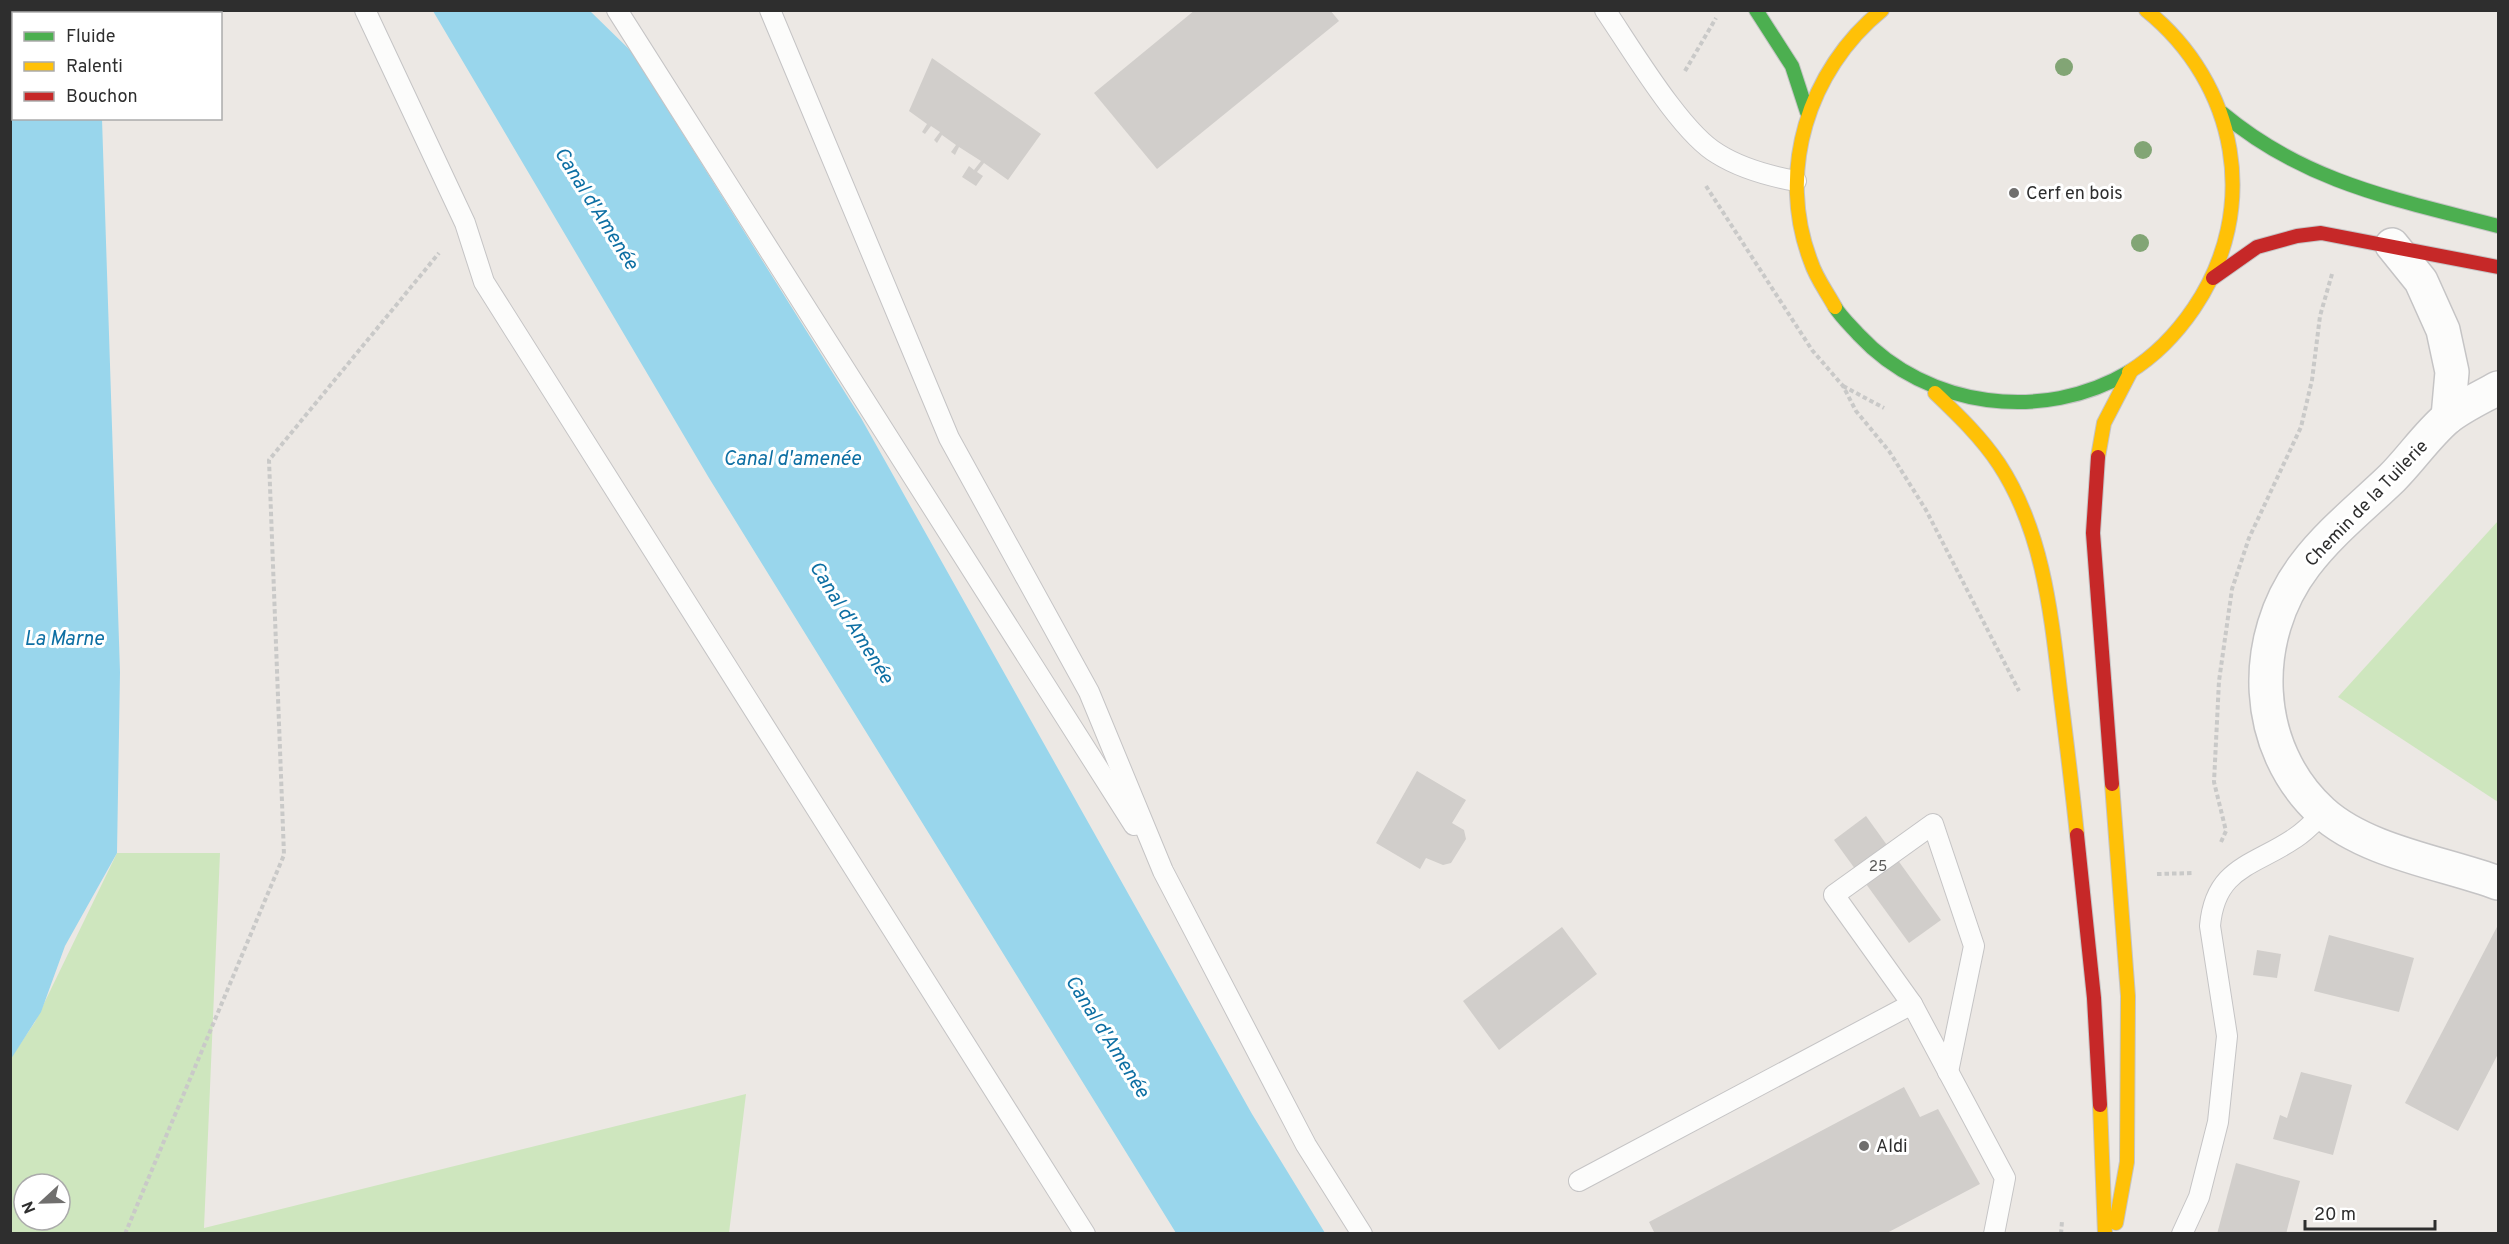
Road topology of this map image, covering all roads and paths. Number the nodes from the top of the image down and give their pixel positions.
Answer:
1 (365, 10) edge
2 (617, 10) edge
3 (770, 10) edge
4 (1605, 10) edge
5 (1720, 10) edge
6 (1756, 10) edge
7 (1882, 10) edge
8 (2151, 13) edge
9 (1667, 98) junction
10 (1807, 112) junction
11 (2222, 114) junction
12 (1702, 180) dead end
13 (1796, 181) junction
14 (465, 223) junction
15 (2499, 226) edge
16 (2392, 245) junction
17 (2335, 264) dead end
18 (2499, 267) edge
19 (2213, 278) junction
20 (2131, 371) junction
21 (1842, 386) junction
22 (1927, 386) junction
23 (2499, 388) edge
24 (1888, 410) dead end
25 (2448, 417) junction
26 (2021, 693) dead end
27 (2323, 813) junction
28 (2217, 851) dead end
29 (1163, 870) junction
30 (2200, 873) dead end
31 (2153, 874) dead end
32 (2499, 883) edge
33 (1912, 1004) junction
34 (1948, 1072) junction
35 (1579, 1181) dead end
36 (125, 1233) edge
37 (1085, 1233) edge
38 (1362, 1233) edge
39 (1994, 1233) edge
40 (2105, 1233) edge
41 (2114, 1233) edge
42 (2182, 1233) edge

1 - 14 lane
2 - 29 lane
3 - 29 lane
4 - 9 lane
5 - 9 path
6 - 10 main road
7 - 10 main road
8 - 11 main road
9 - 13 lane
10 - 13 main road
11 - 15 main road
11 - 19 main road
12 - 21 path
13 - 22 main road
14 - 36 path
14 - 37 lane
16 - 18 main road
16 - 19 main road
16 - 25 street
17 - 28 path
19 - 20 main road
20 - 22 main road
20 - 41 main road
21 - 24 path
21 - 26 path
22 - 40 main road
23 - 25 street, Chemin de la Tuilerie
25 - 27 street, Chemin de la Tuilerie
27 - 32 street, Chemin de la Tuilerie
27 - 42 lane
29 - 38 lane
30 - 31 path
33 - 34 lane
33 - 34 lane
33 - 35 lane
34 - 39 lane

